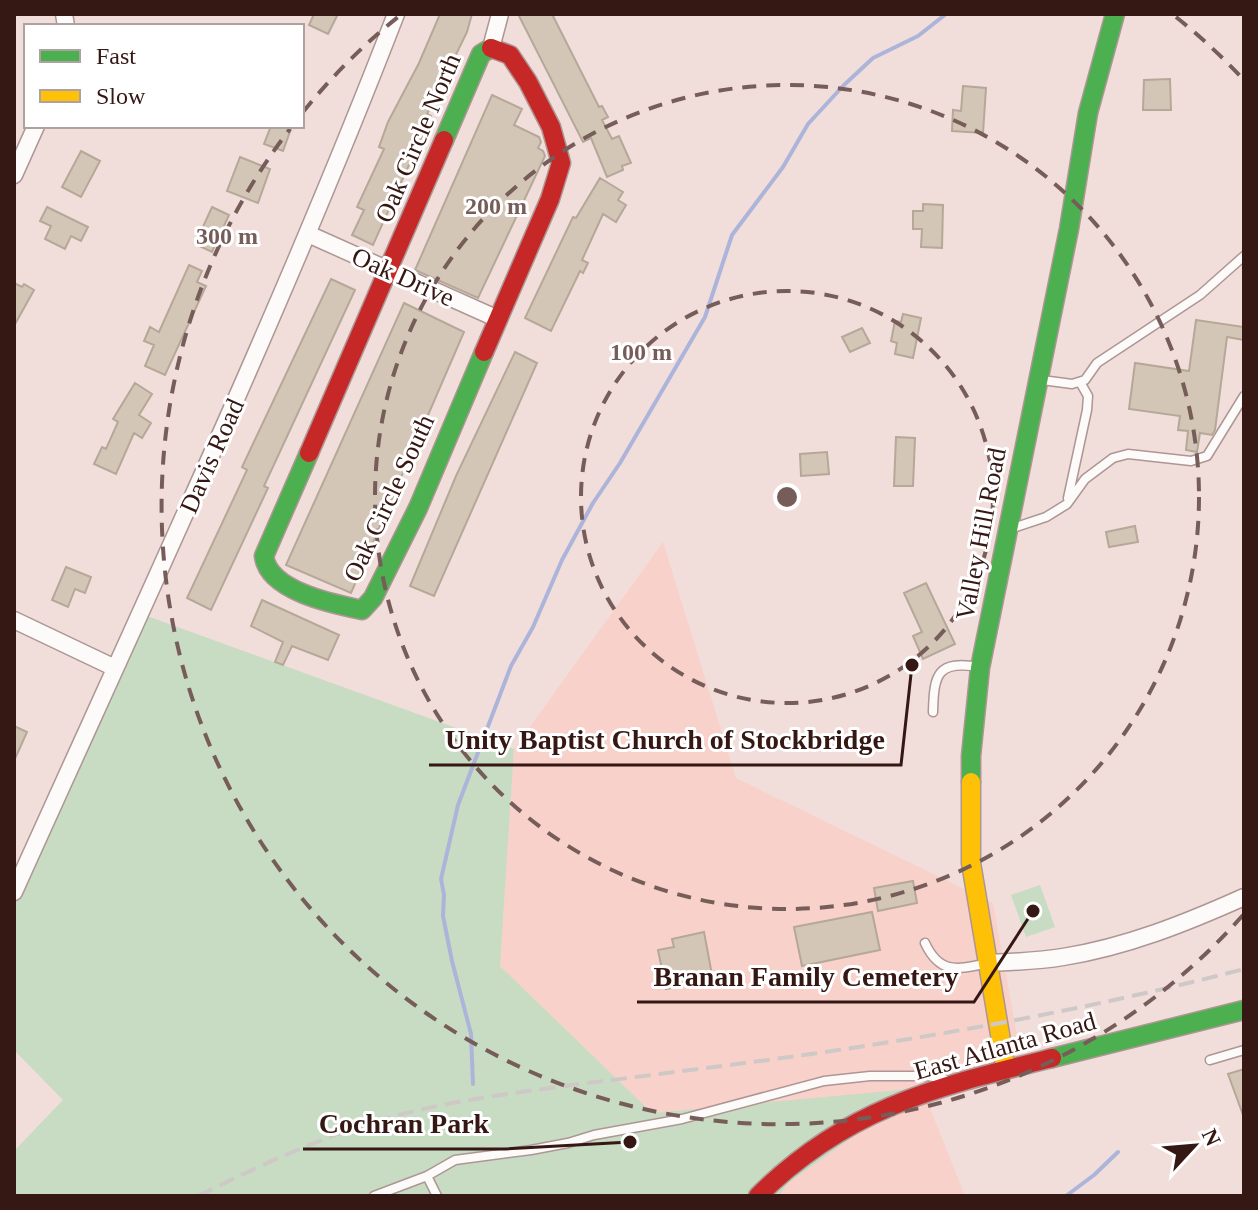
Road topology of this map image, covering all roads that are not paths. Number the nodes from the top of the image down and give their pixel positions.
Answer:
1 (396, 14) edge
2 (500, 14) edge
3 (1115, 14) edge
4 (491, 48) junction
5 (35, 128) edge
6 (14, 175) edge
7 (308, 234) junction
8 (1244, 256) edge
9 (389, 271) junction
10 (498, 319) junction
11 (1039, 380) junction
12 (1080, 382) junction
13 (1244, 396) edge
14 (1067, 504) junction
15 (1008, 530) junction
16 (14, 620) edge
17 (115, 668) junction
18 (980, 668) junction
19 (933, 712) dead end
20 (14, 892) edge
21 (1244, 897) edge
22 (925, 943) dead end
23 (989, 963) junction
24 (1244, 1010) edge
25 (1244, 1050) edge
26 (1210, 1060) dead end
27 (1006, 1070) junction
28 (958, 1081) junction
29 (427, 1176) junction
30 (374, 1196) edge
31 (437, 1196) edge
32 (758, 1196) edge

1 - 7 street, Davis Road
2 - 4 street
3 - 11 street, Valley Hill Road
4 - 9 street, Oak Circle North
4 - 10 street, Oak Circle North
5 - 6 street
7 - 9 street, Oak Drive
7 - 17 street, Davis Road
8 - 12 lane
9 - 10 street, Oak Drive
9 - 10 street, Oak Circle South
11 - 12 lane
11 - 15 street, Valley Hill Road
12 - 14 lane
13 - 14 lane
14 - 15 lane
15 - 18 street, Valley Hill Road
16 - 17 street
17 - 20 street, Davis Road
18 - 19 lane
18 - 23 street, Valley Hill Road
21 - 23 street
22 - 23 lane
23 - 27 street, Valley Hill Road
24 - 27 street, East Atlanta Road
25 - 26 lane
27 - 28 street, East Atlanta Road
28 - 29 lane
28 - 32 street, East Atlanta Road
29 - 30 lane
29 - 31 lane

